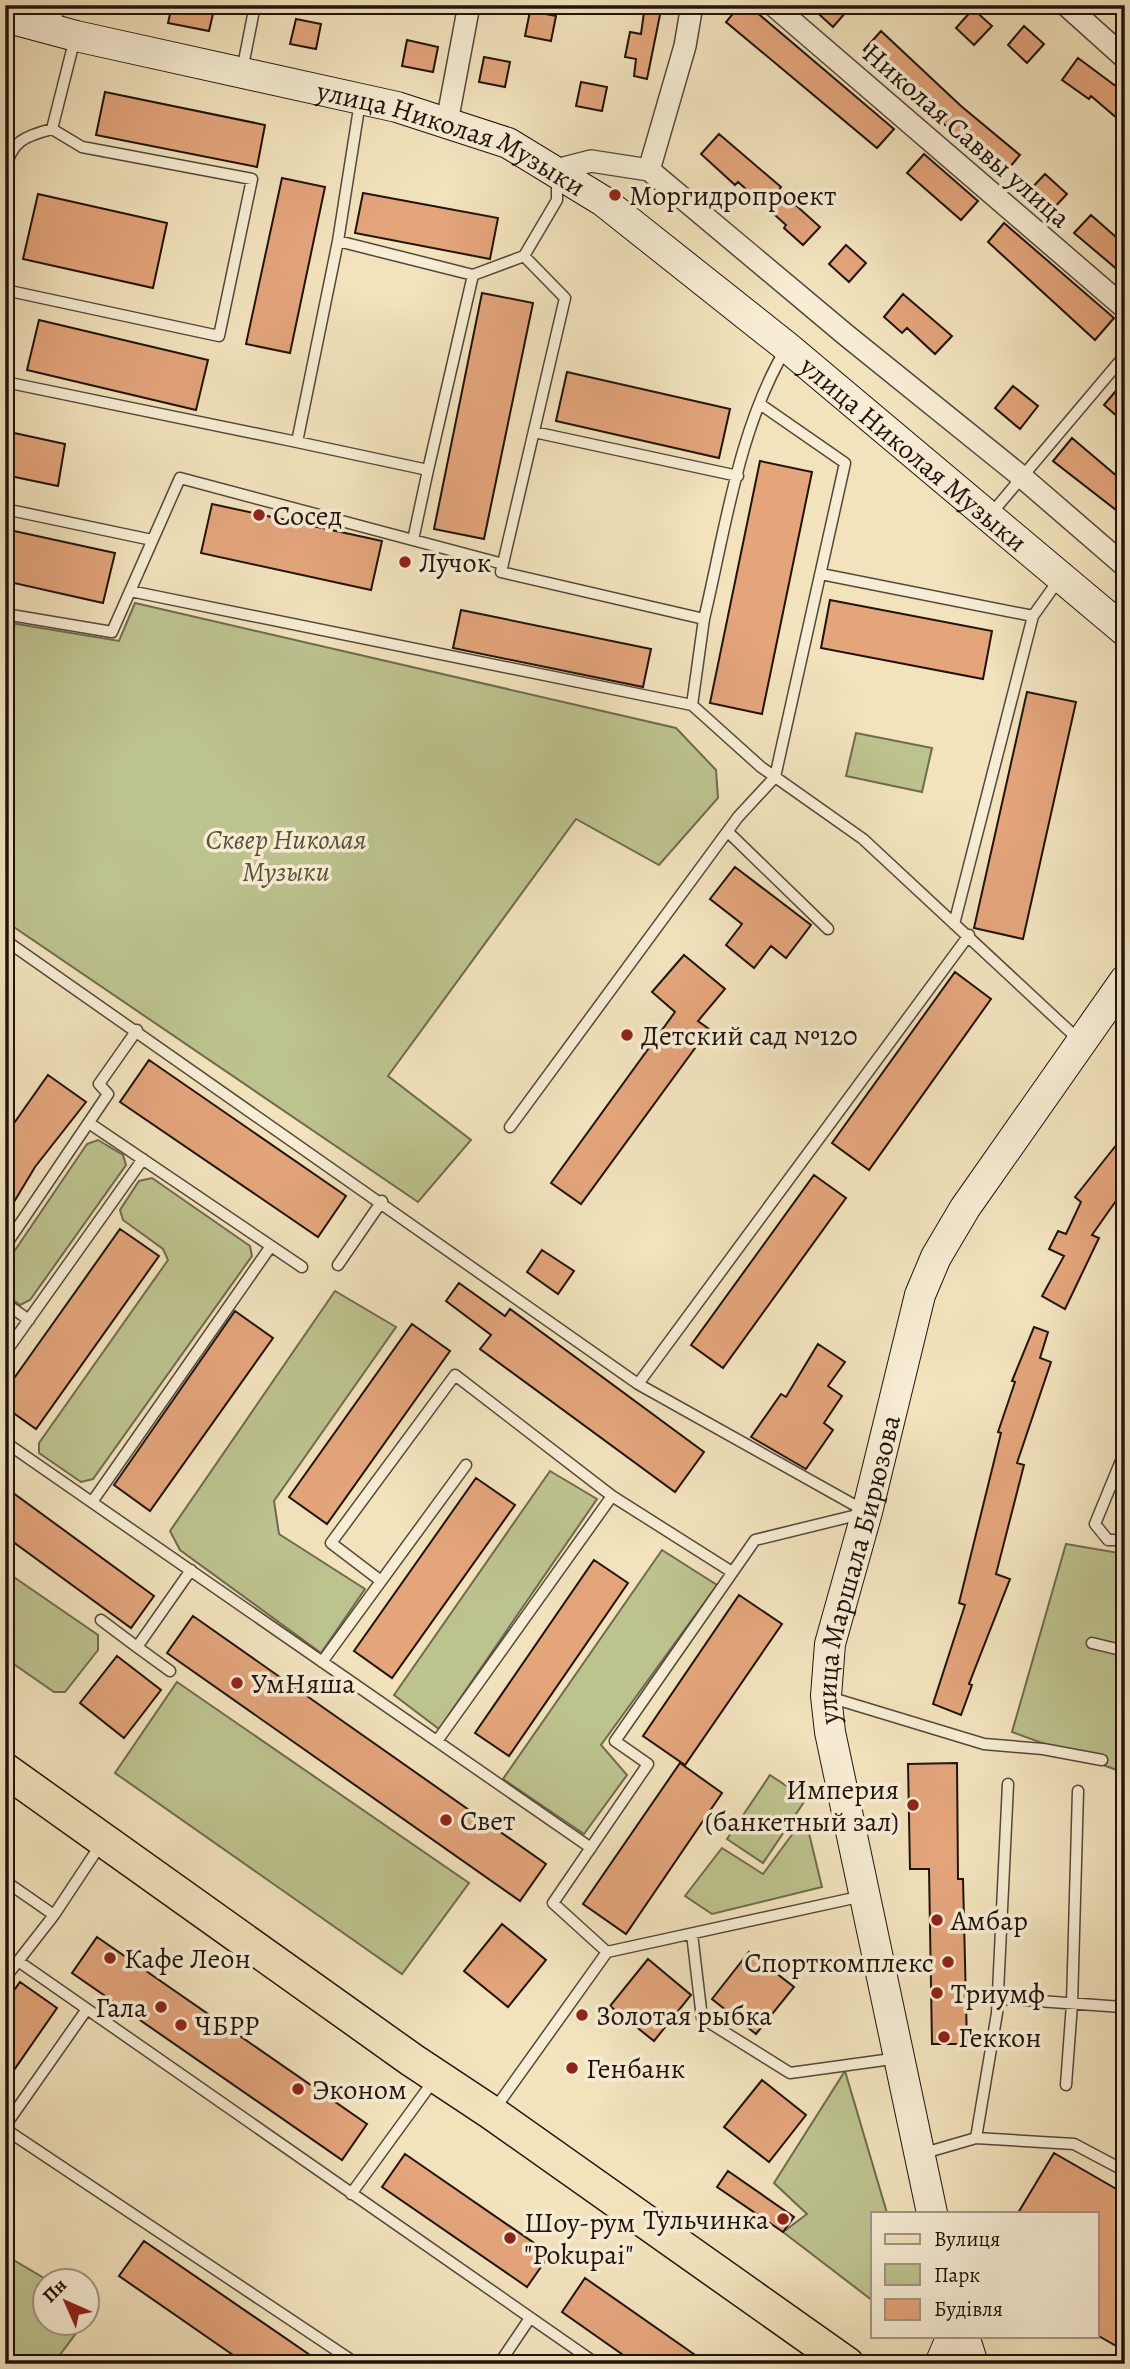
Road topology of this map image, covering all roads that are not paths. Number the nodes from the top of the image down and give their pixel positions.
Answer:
1 (255, 5) edge
2 (469, 5) edge
3 (692, 5) edge
4 (773, 5) edge
5 (1066, 5) edge
6 (5, 17) edge
7 (63, 23) edge
8 (1125, 58) edge
9 (242, 74) junction
10 (361, 99) junction
11 (447, 121) junction
12 (52, 129) junction
13 (556, 170) junction
14 (649, 170) junction
15 (5, 171) edge
16 (338, 241) junction
17 (524, 256) junction
18 (473, 275) junction
19 (5, 290) edge
20 (1125, 308) edge
21 (787, 347) junction
22 (1125, 355) edge
23 (5, 382) edge
24 (760, 404) junction
25 (534, 432) junction
26 (297, 442) junction
27 (428, 470) junction
28 (738, 477) junction
29 (1022, 477) junction
30 (5, 509) edge
31 (988, 517) junction
32 (152, 540) junction
33 (413, 540) junction
34 (503, 564) junction
35 (1125, 566) edge
36 (821, 573) junction
37 (1062, 576) junction
38 (130, 592) junction
39 (5, 614) edge
40 (1033, 615) junction
41 (704, 620) junction
42 (1125, 631) edge
43 (692, 705) junction
44 (775, 777) junction
45 (728, 832) junction
46 (954, 924) junction
47 (828, 929) dead end
48 (969, 935) junction
49 (5, 940) edge
50 (1124, 982) edge
51 (137, 1030) junction
52 (1080, 1042) junction
53 (89, 1123) junction
54 (510, 1127) dead end
55 (143, 1159) junction
56 (382, 1201) junction
57 (5, 1246) edge
58 (271, 1246) junction
59 (338, 1265) dead end
60 (302, 1267) dead end
61 (5, 1303) edge
62 (29, 1320) junction
63 (5, 1353) edge
64 (638, 1384) junction
65 (5, 1442) edge
66 (1125, 1451) edge
67 (466, 1465) dead end
68 (612, 1496) junction
69 (92, 1502) junction
70 (867, 1513) junction
71 (1125, 1540) edge
72 (191, 1570) junction
73 (732, 1572) junction
74 (381, 1581) junction
75 (101, 1620) dead end
76 (1093, 1643) dead end
77 (137, 1647) junction
78 (1125, 1651) edge
79 (323, 1662) junction
80 (170, 1671) dead end
81 (826, 1696) junction
82 (437, 1741) junction
83 (1102, 1760) dead end
84 (5, 1770) edge
85 (1007, 1784) dead end
86 (1078, 1791) dead end
87 (105, 1839) junction
88 (591, 1847) junction
89 (5, 1881) edge
90 (864, 1896) junction
91 (54, 1915) junction
92 (692, 1934) junction
93 (1125, 1934) edge
94 (607, 1952) junction
95 (18, 1961) junction
96 (5, 1978) edge
97 (997, 1998) junction
98 (1072, 2004) junction
99 (1122, 2007) junction
100 (87, 2009) junction
101 (900, 2058) junction
102 (436, 2076) junction
103 (1066, 2085) dead end
104 (1125, 2102) edge
105 (492, 2113) junction
106 (5, 2127) edge
107 (976, 2138) junction
108 (918, 2154) junction
109 (1125, 2171) edge
110 (351, 2193) junction
111 (932, 2212) edge
112 (530, 2318) junction
113 (951, 2338) edge
114 (357, 2364) edge
115 (499, 2364) edge
116 (597, 2364) edge
117 (847, 2364) edge
118 (940, 2364) edge

1 - 9 lane
2 - 11 street
3 - 14 street
4 - 20 street, Николая Саввы улица
5 - 8 street
6 - 7 main road, улица Николая Музыки
7 - 9 main road, улица Николая Музыки
7 - 12 lane
9 - 10 main road, улица Николая Музыки
10 - 11 main road, улица Николая Музыки
10 - 16 lane
11 - 13 main road, улица Николая Музыки
12 - 15 lane
12 - 19 lane
13 - 14 street
13 - 17 lane
13 - 21 main road, улица Николая Музыки
14 - 29 street
16 - 18 lane
16 - 26 lane
17 - 18 lane
17 - 25 lane
18 - 27 lane
21 - 24 lane
21 - 31 main road, улица Николая Музыки
22 - 29 lane
23 - 26 lane
24 - 28 lane
24 - 36 lane
25 - 28 lane
25 - 34 lane
26 - 27 lane
27 - 33 lane
28 - 41 lane
29 - 31 lane
29 - 35 street
30 - 32 lane
31 - 37 main road, улица Николая Музыки
32 - 33 lane
32 - 38 lane
33 - 34 lane
34 - 41 lane
36 - 40 lane
36 - 44 lane
37 - 40 lane
37 - 42 main road, улица Николая Музыки
38 - 39 lane
38 - 43 lane
40 - 46 lane
41 - 43 lane
43 - 44 lane
44 - 45 lane
44 - 46 lane
45 - 47 lane
45 - 54 lane
46 - 48 lane
48 - 52 lane
48 - 64 lane
49 - 51 lane
50 - 52 main road, улица Маршала Бирюзова
51 - 53 lane
51 - 56 lane
52 - 70 main road, улица Маршала Бирюзова
53 - 55 lane
53 - 57 lane
55 - 58 lane
55 - 62 lane
56 - 59 lane
56 - 64 lane
58 - 60 lane
58 - 69 lane
61 - 62 lane
62 - 63 lane
64 - 70 lane
65 - 69 lane
66 - 71 lane
67 - 74 lane
68 - 73 lane
68 - 74 lane
68 - 82 lane
69 - 72 lane
70 - 73 lane
70 - 81 main road, улица Маршала Бирюзова
72 - 77 lane
72 - 79 lane
73 - 88 lane
74 - 79 lane
75 - 77 lane
76 - 78 lane
77 - 80 lane
79 - 82 lane
81 - 83 lane
81 - 90 main road, улица Маршала Бирюзова
82 - 88 lane
84 - 87 main road
85 - 97 lane
86 - 98 lane
87 - 91 lane
87 - 102 main road
88 - 94 lane
89 - 91 lane
90 - 92 lane
90 - 101 main road, улица Маршала Бирюзова
91 - 95 lane
92 - 94 lane
92 - 101 lane
93 - 99 lane
94 - 105 lane
95 - 96 lane
95 - 100 lane
97 - 98 lane
97 - 107 lane
98 - 99 lane
98 - 103 lane
99 - 104 lane
100 - 106 lane
100 - 110 lane
101 - 108 main road, улица Маршала Бирюзова
102 - 105 main road
102 - 110 lane
105 - 117 main road
106 - 114 lane
107 - 108 lane
107 - 109 lane
108 - 111 main road, улица Маршала Бирюзова
110 - 112 lane
112 - 115 lane
112 - 116 lane
113 - 118 main road

